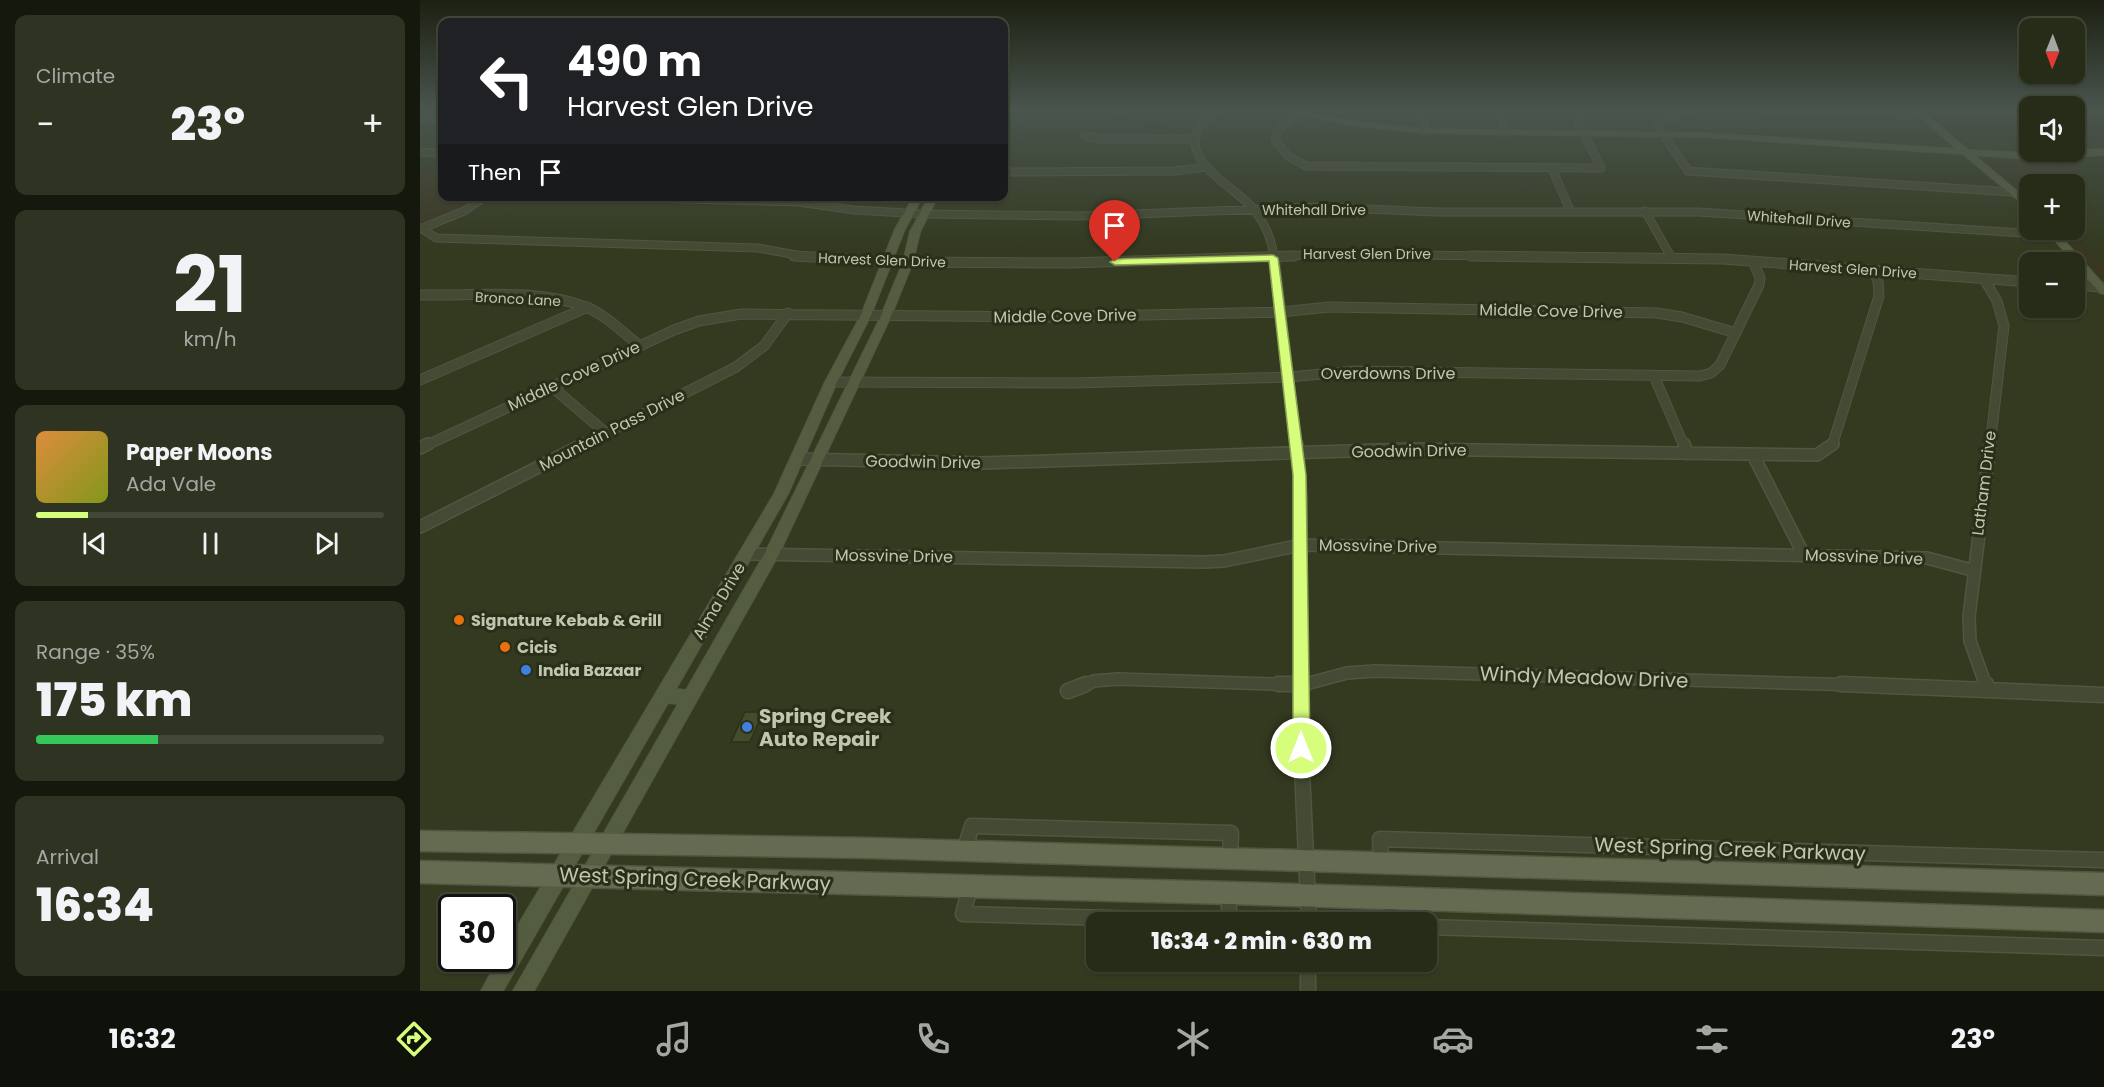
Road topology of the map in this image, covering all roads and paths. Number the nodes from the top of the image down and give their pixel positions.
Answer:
1 (1199, 155) edge
2 (1288, 155) edge
3 (1595, 155) edge
4 (1677, 155) edge
5 (1970, 155) edge
6 (2022, 155) edge
7 (2052, 155) edge
8 (1206, 167) junction
9 (1552, 169) junction
10 (1008, 172) edge
11 (2012, 192) junction
12 (2019, 198) edge
13 (479, 201) edge
14 (761, 201) edge
15 (916, 201) edge
16 (931, 201) edge
17 (1255, 210) junction
18 (1570, 210) junction
19 (1645, 212) junction
20 (910, 214) junction
21 (924, 214) junction
22 (420, 229) edge
23 (2019, 230) edge
24 (2060, 240) edge
25 (1273, 258) junction
26 (1671, 258) junction
27 (889, 261) junction
28 (1753, 261) junction
29 (908, 262) junction
30 (1872, 270) junction
31 (1984, 279) junction
32 (2019, 281) edge
33 (2085, 287) edge
34 (2103, 289) edge
35 (420, 295) edge
36 (588, 308) junction
37 (1281, 312) junction
38 (788, 314) junction
39 (866, 315) junction
40 (886, 316) junction
41 (1736, 333) junction
42 (639, 345) junction
43 (1288, 376) junction
44 (1654, 376) junction
45 (420, 380) edge
46 (831, 382) junction
47 (855, 382) junction
48 (551, 386) junction
49 (606, 433) junction
50 (420, 447) edge
51 (1298, 453) junction
52 (1688, 454) junction
53 (1753, 455) junction
54 (798, 459) junction
55 (819, 460) junction
56 (420, 527) edge
57 (1301, 545) junction
58 (748, 554) junction
59 (772, 554) junction
60 (1804, 555) junction
61 (1972, 570) junction
62 (1302, 685) junction
63 (1988, 690) junction
64 (1068, 692) dead end
65 (2104, 695) edge
66 (662, 696) junction
67 (691, 697) junction
68 (420, 841) edge
69 (576, 843) junction
70 (608, 843) junction
71 (1306, 860) junction
72 (2104, 860) edge
73 (1381, 862) junction
74 (420, 872) edge
75 (557, 875) junction
76 (589, 876) junction
77 (2104, 884) edge
78 (1308, 896) junction
79 (1390, 899) junction
80 (1309, 912) edge
81 (1391, 912) edge
82 (2104, 921) edge
83 (1437, 927) edge
84 (2104, 948) edge
85 (1308, 972) edge
86 (491, 991) edge
87 (523, 991) edge
88 (1308, 991) edge

1 - 8 street
2 - 9 street
3 - 9 street
4 - 11 street
5 - 11 main road
6 - 7 main road
8 - 10 street
8 - 17 street
9 - 18 street
11 - 12 main road
13 - 22 street
14 - 20 street, Whitehall Drive
15 - 20 main road, Alma Drive
16 - 21 main road, Alma Drive
17 - 18 street, Whitehall Drive
17 - 21 street, Whitehall Drive
17 - 25 street
18 - 19 street, Whitehall Drive
19 - 23 street, Whitehall Drive
19 - 26 street
20 - 21 street, Whitehall Drive
20 - 27 main road, Alma Drive
21 - 29 main road, Alma Drive
22 - 27 street, Harvest Glen Drive
24 - 34 main road
25 - 26 street, Harvest Glen Drive
25 - 29 street, Harvest Glen Drive
25 - 37 street
26 - 28 street, Harvest Glen Drive
27 - 29 street, Harvest Glen Drive
27 - 39 main road, Alma Drive
28 - 30 street, Harvest Glen Drive
28 - 41 street, Overdowns Drive
29 - 40 main road, Alma Drive
30 - 31 street, Harvest Glen Drive
30 - 53 street, Goodwin Drive
31 - 32 street, Harvest Glen Drive
31 - 61 street, Latham Drive
33 - 34 street
35 - 36 street, Bronco Lane
36 - 42 street, Bronco Lane
36 - 45 street
37 - 40 street, Middle Cove Drive
37 - 41 street, Middle Cove Drive
37 - 43 street
38 - 39 street, Middle Cove Drive
38 - 42 street, Middle Cove Drive
38 - 49 street, Mountain Pass Drive
39 - 40 street, Middle Cove Drive
39 - 46 main road, Alma Drive
40 - 47 main road, Alma Drive
41 - 44 street, Overdowns Drive
42 - 48 street, Middle Cove Drive
43 - 44 street, Overdowns Drive
43 - 47 street, Overdowns Drive
43 - 51 street
44 - 52 street
46 - 47 street, Overdowns Drive
46 - 54 main road, Alma Drive
47 - 55 main road, Alma Drive
48 - 49 street
48 - 50 street, Middle Cove Drive
49 - 56 street, Mountain Pass Drive
51 - 52 street, Goodwin Drive
51 - 55 street, Goodwin Drive
51 - 57 street
52 - 53 street, Goodwin Drive
53 - 60 street
54 - 55 street, Goodwin Drive
54 - 58 main road, Alma Drive
55 - 59 main road, Alma Drive
57 - 59 street, Mossvine Drive
57 - 60 street, Mossvine Drive
57 - 62 street
58 - 59 street, Mossvine Drive
58 - 66 main road, Alma Drive
59 - 67 main road, Alma Drive
60 - 61 street, Mossvine Drive
61 - 63 street, Latham Drive
62 - 63 street, Windy Meadow Drive
62 - 64 street, Windy Meadow Drive
62 - 71 street
63 - 65 street, Windy Meadow Drive
66 - 67 main road
66 - 69 main road, Alma Drive
67 - 70 main road, Alma Drive
68 - 69 main road, West Spring Creek Parkway
69 - 70 main road, West Spring Creek Parkway
69 - 75 main road, Alma Drive
70 - 71 main road, West Spring Creek Parkway
70 - 76 main road, Alma Drive
71 - 73 main road, West Spring Creek Parkway
71 - 78 street
72 - 73 street, West Spring Creek Parkway
73 - 77 main road, West Spring Creek Parkway
74 - 75 main road, West Spring Creek Parkway
75 - 76 main road, West Spring Creek Parkway
75 - 86 main road, Alma Drive
76 - 78 main road, West Spring Creek Parkway
76 - 87 main road, Alma Drive
78 - 79 main road, West Spring Creek Parkway
78 - 80 street
79 - 81 street
79 - 82 main road, West Spring Creek Parkway
83 - 84 street
85 - 88 street

